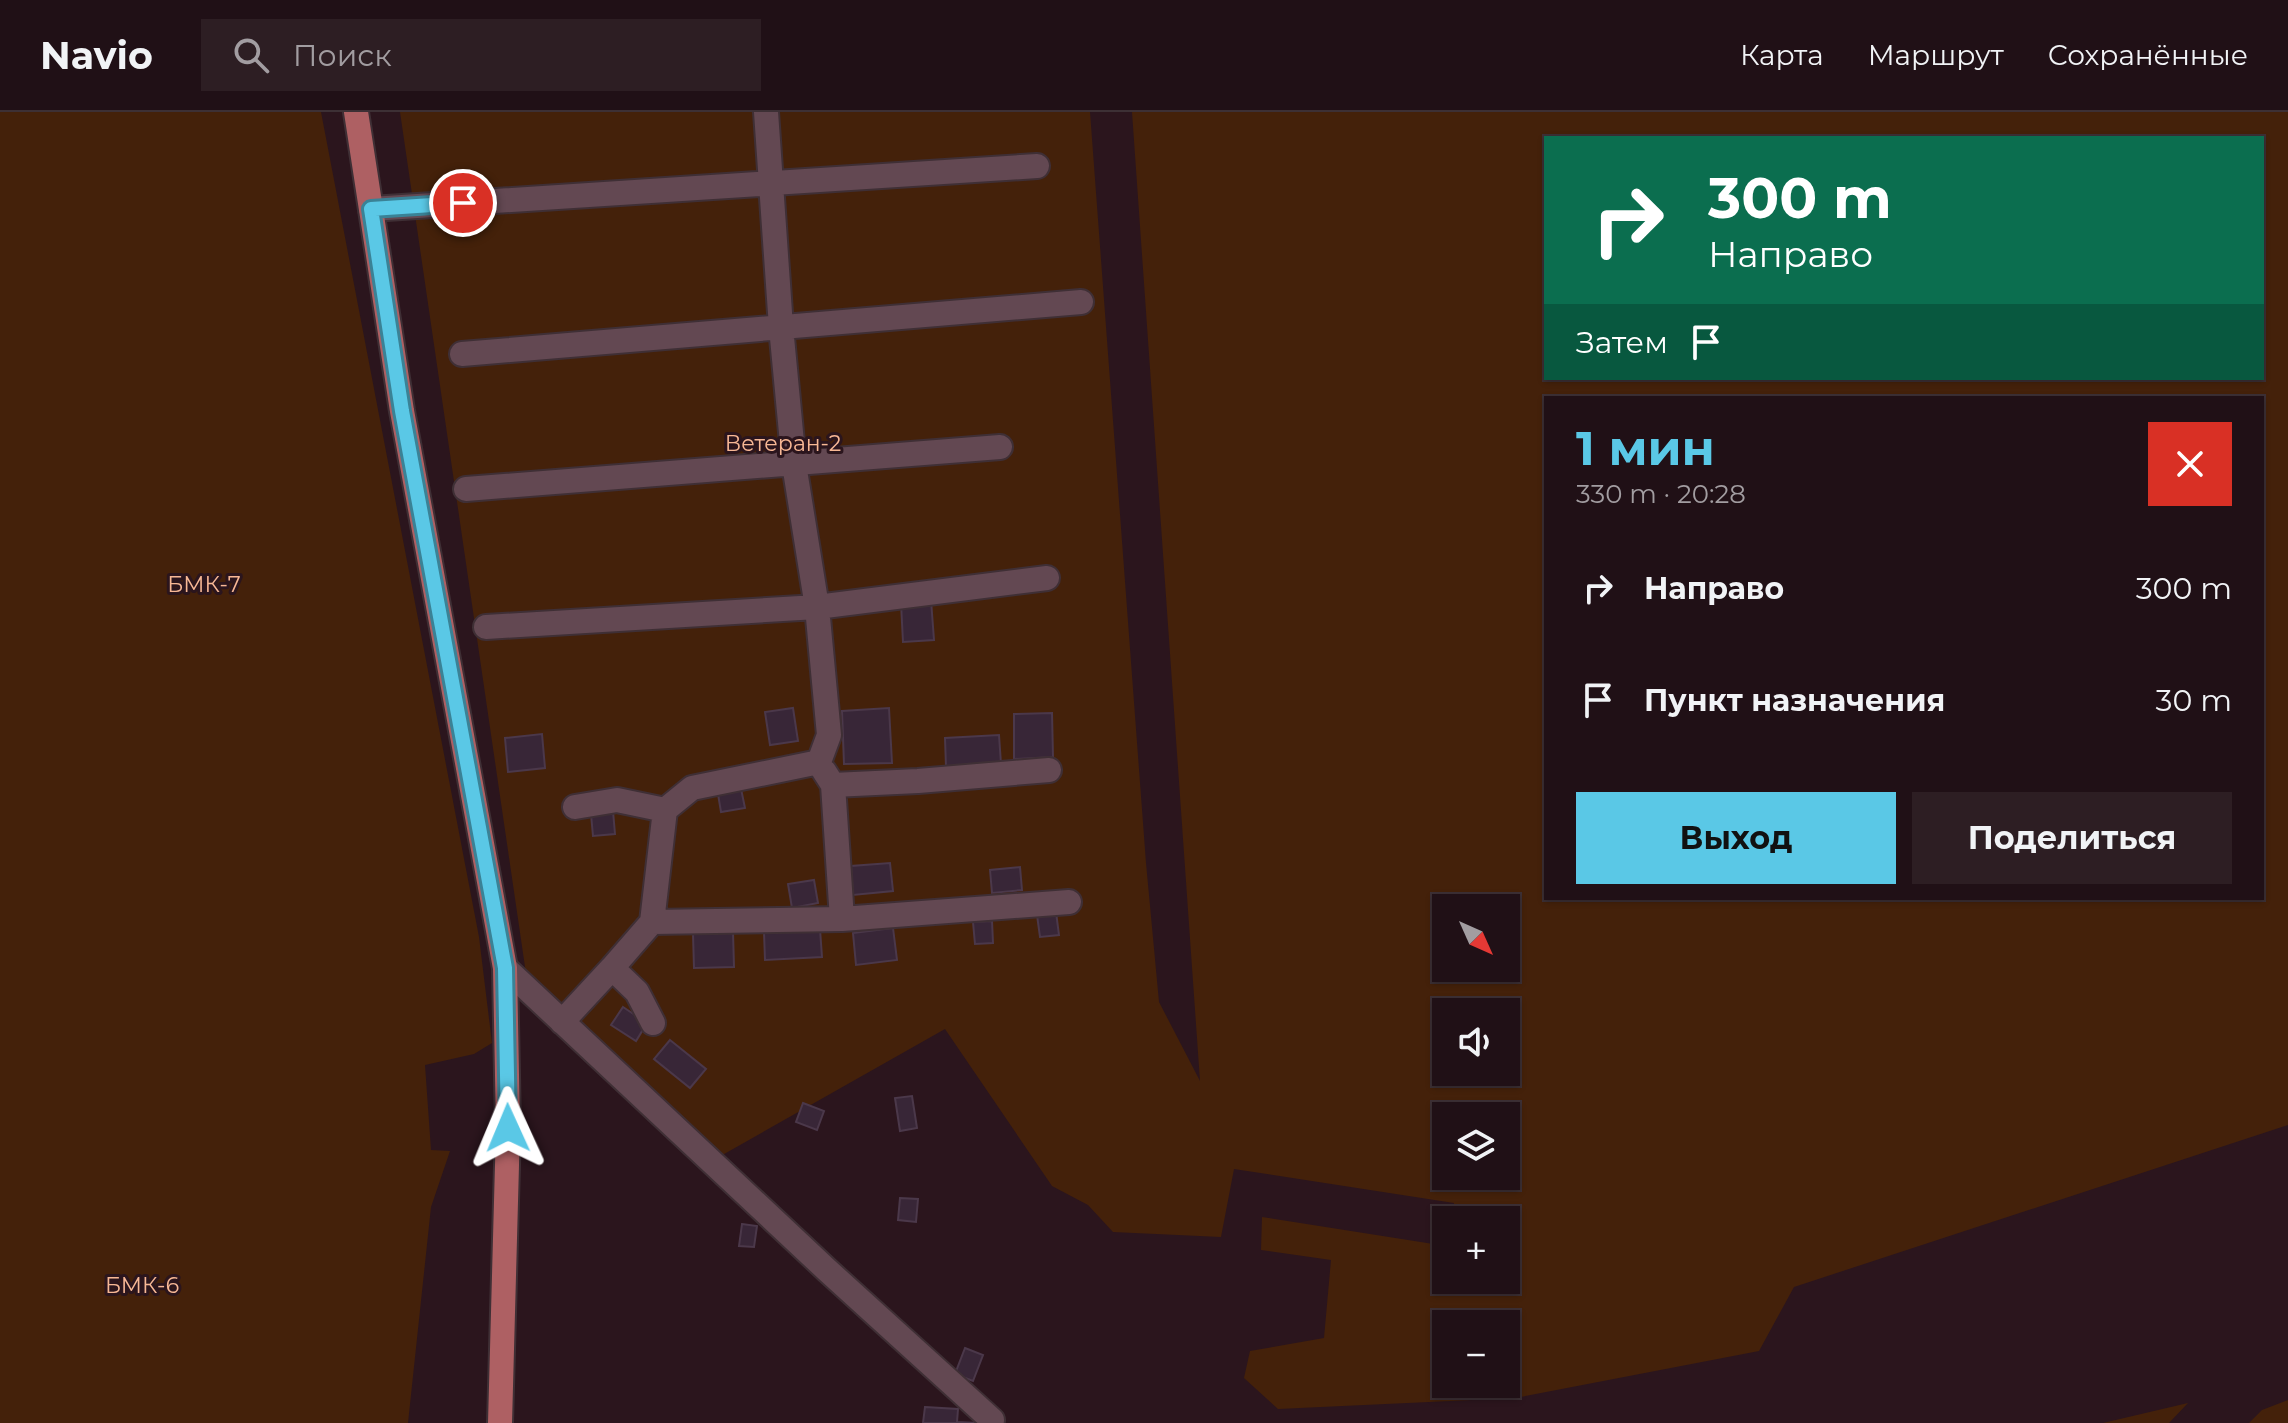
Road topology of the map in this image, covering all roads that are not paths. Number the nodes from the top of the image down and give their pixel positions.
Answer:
1 (356, 112) edge
2 (766, 112) edge
3 (1037, 166) dead end
4 (771, 183) junction
5 (371, 209) junction
6 (1081, 302) dead end
7 (781, 327) junction
8 (462, 354) dead end
9 (1000, 447) dead end
10 (794, 464) junction
11 (466, 489) dead end
12 (1047, 578) dead end
13 (817, 607) junction
14 (486, 627) dead end
15 (819, 762) junction
16 (1049, 770) dead end
17 (833, 785) junction
18 (575, 807) dead end
19 (665, 810) junction
20 (1069, 902) dead end
21 (842, 919) junction
22 (652, 922) junction
23 (505, 968) junction
24 (612, 968) junction
25 (562, 1022) junction
26 (653, 1023) dead end
27 (992, 1420) dead end
28 (500, 1423) edge

1 - 5 main road
2 - 4 lane
3 - 4 lane
4 - 5 lane
4 - 7 lane
5 - 23 main road
6 - 7 lane
7 - 8 lane
7 - 10 lane
9 - 10 lane
10 - 11 lane
10 - 13 lane
12 - 13 lane
13 - 14 lane
13 - 15 lane
15 - 17 lane
15 - 19 lane
16 - 17 lane
17 - 21 lane
18 - 19 lane
19 - 22 lane
20 - 21 lane
21 - 22 lane
22 - 24 lane
23 - 25 lane
23 - 28 main road
24 - 25 lane
24 - 26 lane
25 - 27 lane

